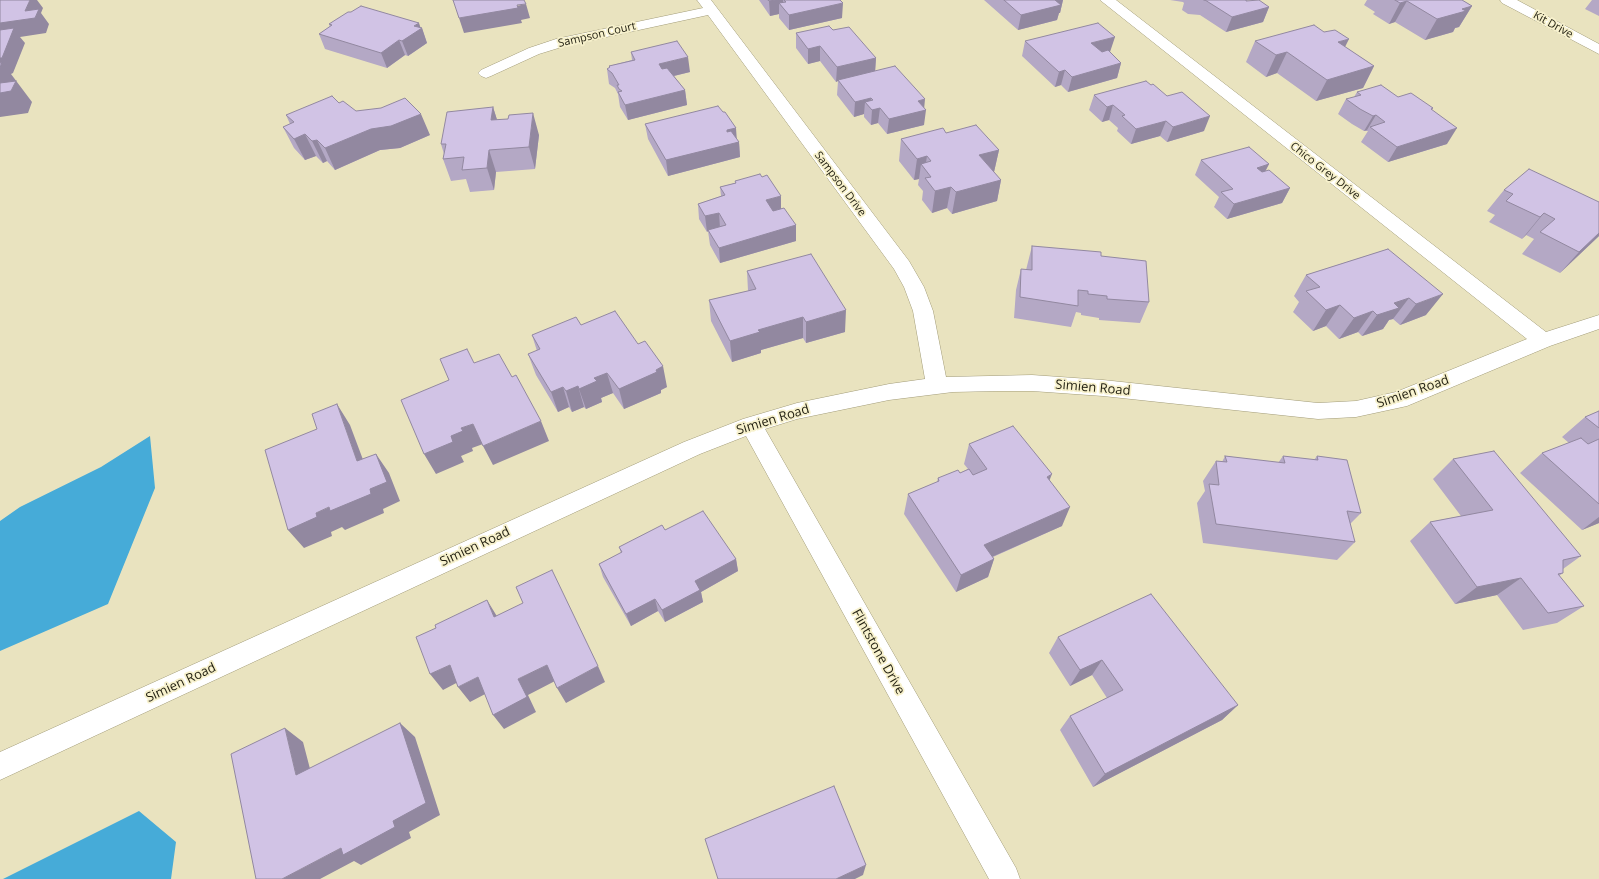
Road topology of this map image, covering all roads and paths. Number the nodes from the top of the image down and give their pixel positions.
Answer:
1 (1107, 0) edge
2 (1507, 0) edge
3 (708, 5) edge
4 (1599, 50) edge
5 (486, 73) dead end
6 (1599, 322) edge
7 (1544, 341) junction
8 (937, 386) junction
9 (751, 425) junction
10 (0, 766) edge
11 (1005, 879) edge

1 - 7 street, Chico Grey Drive
2 - 4 street, Kit Drive
3 - 5 street, Sampson Court
3 - 8 street, Sampson Drive
6 - 7 street, Simien Road
7 - 8 street, Simien Road
8 - 9 street, Simien Road
9 - 10 street, Simien Road
9 - 11 street, Flintstone Drive

